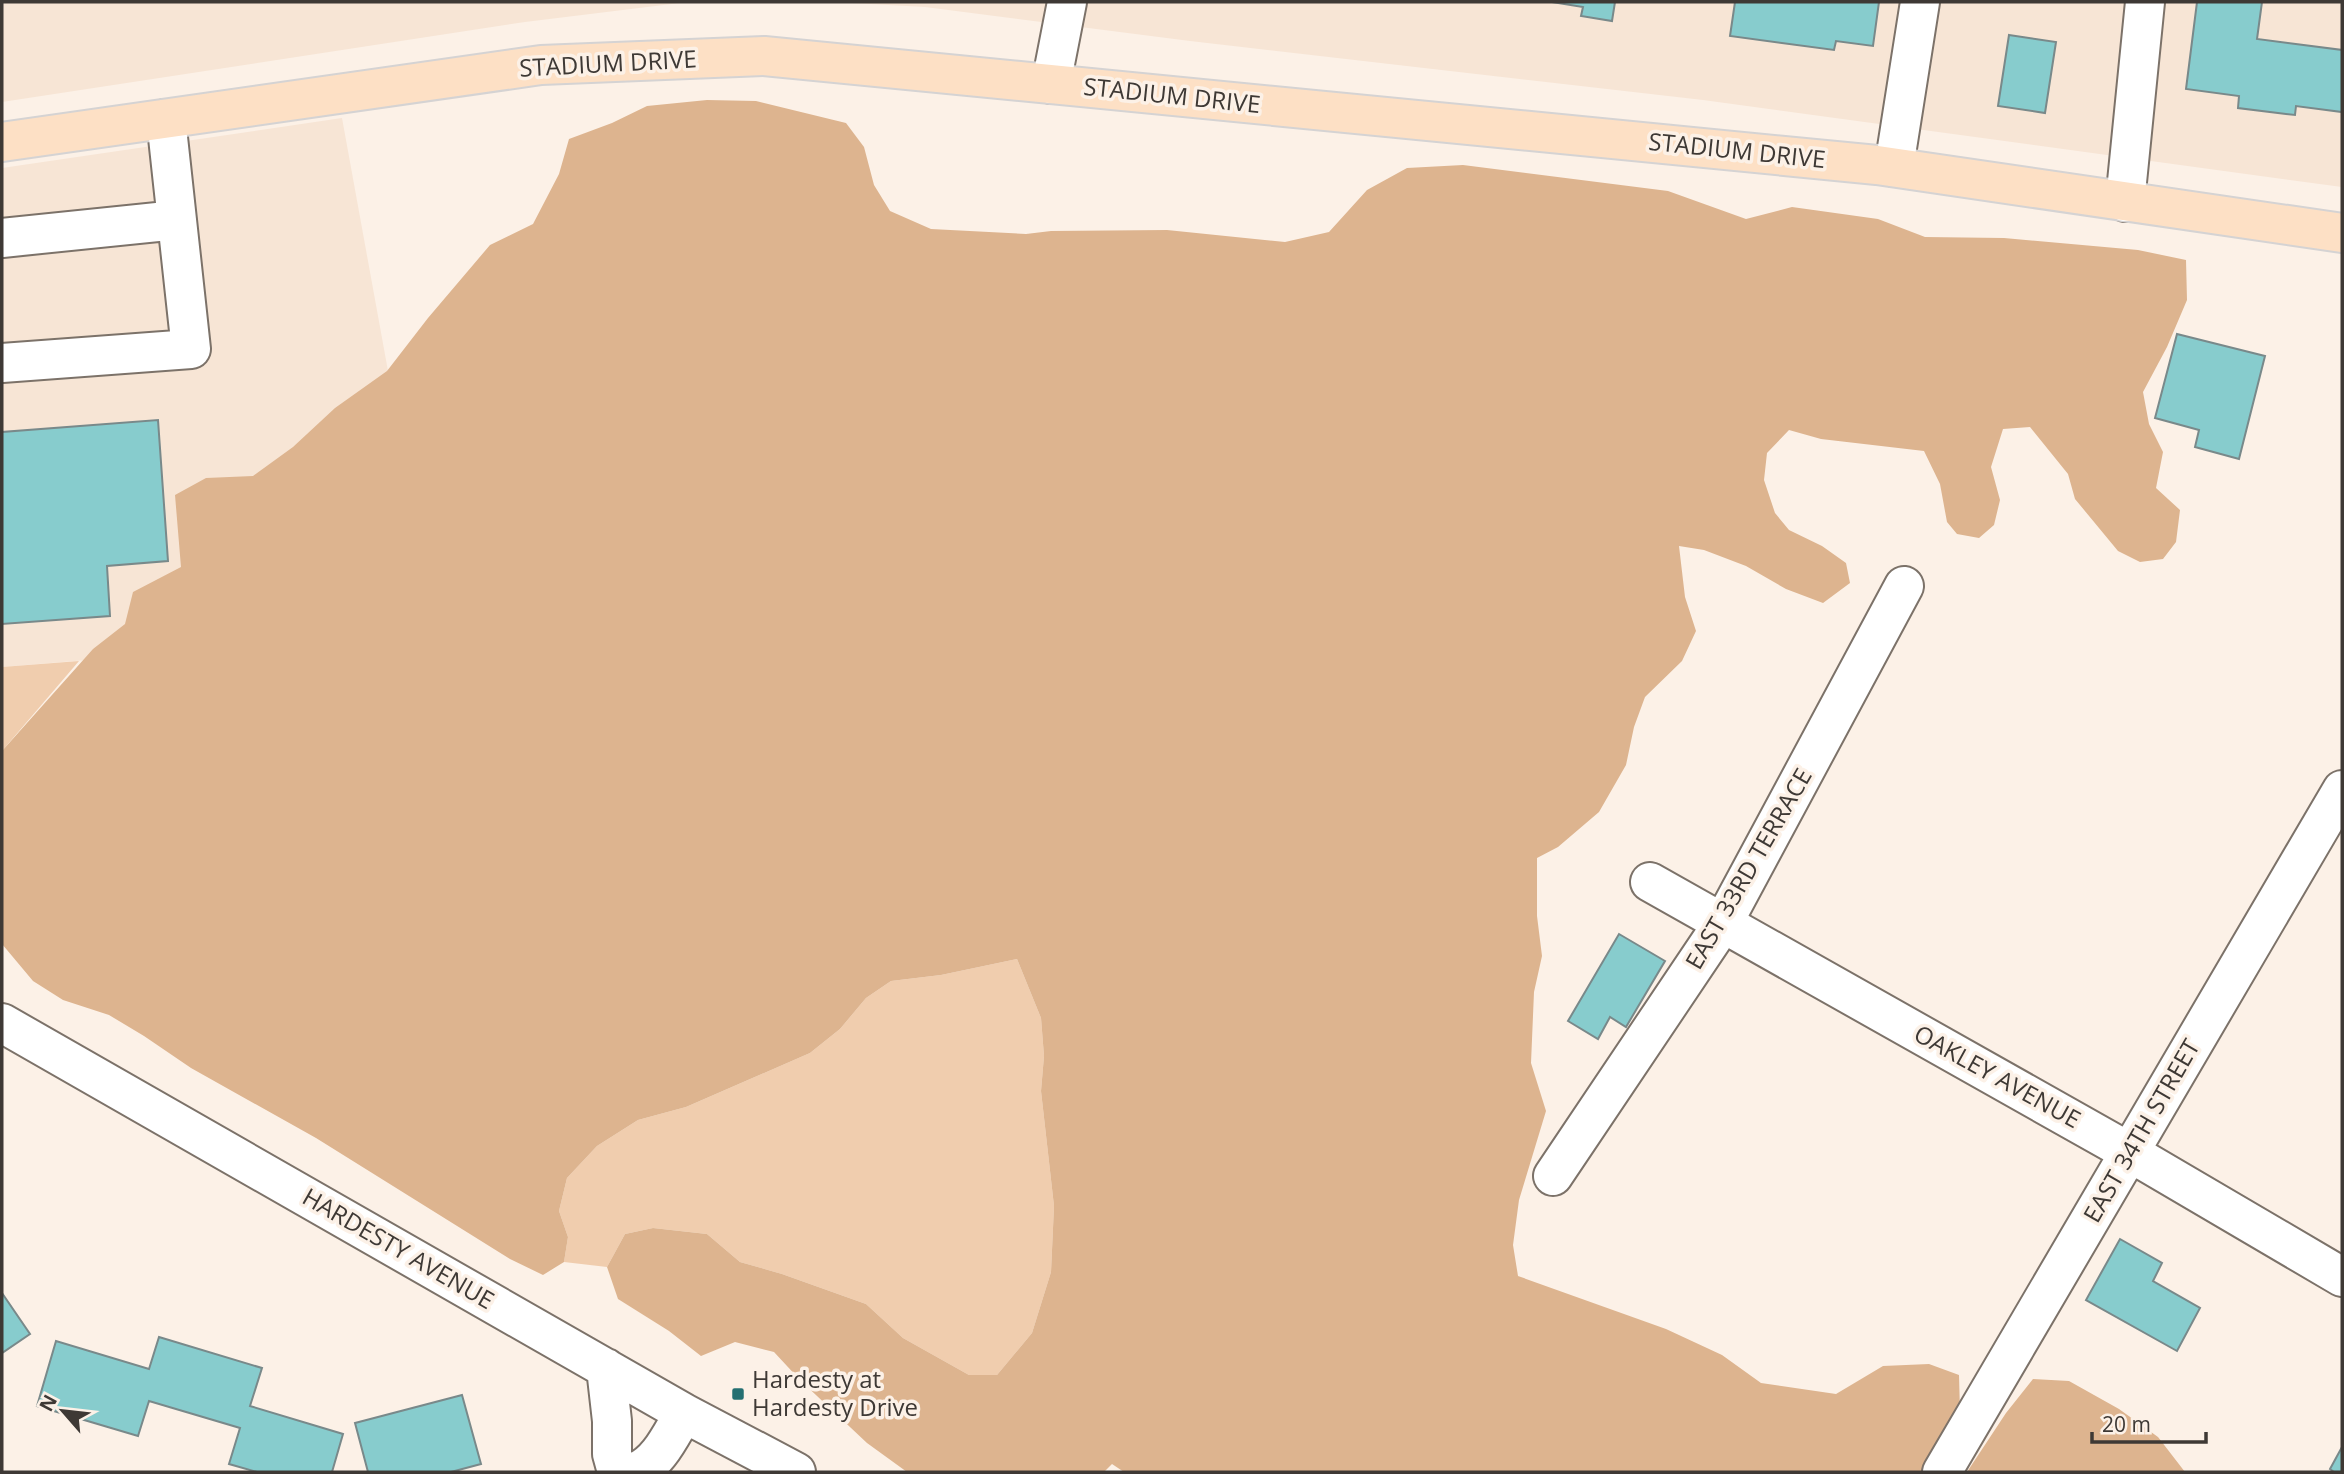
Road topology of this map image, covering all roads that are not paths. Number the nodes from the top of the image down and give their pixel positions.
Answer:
1 (1067, 2) edge
2 (1920, 2) edge
3 (2145, 2) edge
4 (1051, 84) junction
5 (166, 119) junction
6 (2, 142) edge
7 (1894, 167) junction
8 (2125, 202) junction
9 (177, 220) junction
10 (2342, 233) edge
11 (2, 238) edge
12 (2, 363) edge
13 (1904, 586) dead end
14 (2338, 801) edge
15 (1650, 882) dead end
16 (1723, 923) junction
17 (2, 1023) edge
18 (2129, 1152) junction
19 (1553, 1176) dead end
20 (2342, 1277) edge
21 (606, 1368) junction
22 (684, 1413) junction
23 (617, 1472) edge
24 (635, 1472) edge
25 (796, 1472) edge
26 (1942, 1472) edge

1 - 4 street
2 - 7 street
3 - 8 street
4 - 5 main road, STADIUM DRIVE
4 - 7 main road, STADIUM DRIVE
5 - 6 main road, STADIUM DRIVE
5 - 9 street
7 - 8 main road, STADIUM DRIVE
8 - 10 main road, STADIUM DRIVE
9 - 11 street
9 - 12 street
13 - 16 street, EAST 33RD TERRACE
14 - 18 street, EAST 34TH STREET
15 - 16 street, OAKLEY AVENUE
16 - 18 street, OAKLEY AVENUE
16 - 19 street, EAST 33RD TERRACE
17 - 21 street, HARDESTY AVENUE
18 - 20 street, OAKLEY AVENUE
18 - 26 street, EAST 34TH STREET
21 - 22 street, HARDESTY AVENUE
21 - 23 street
22 - 24 street
22 - 25 street, HARDESTY AVENUE

